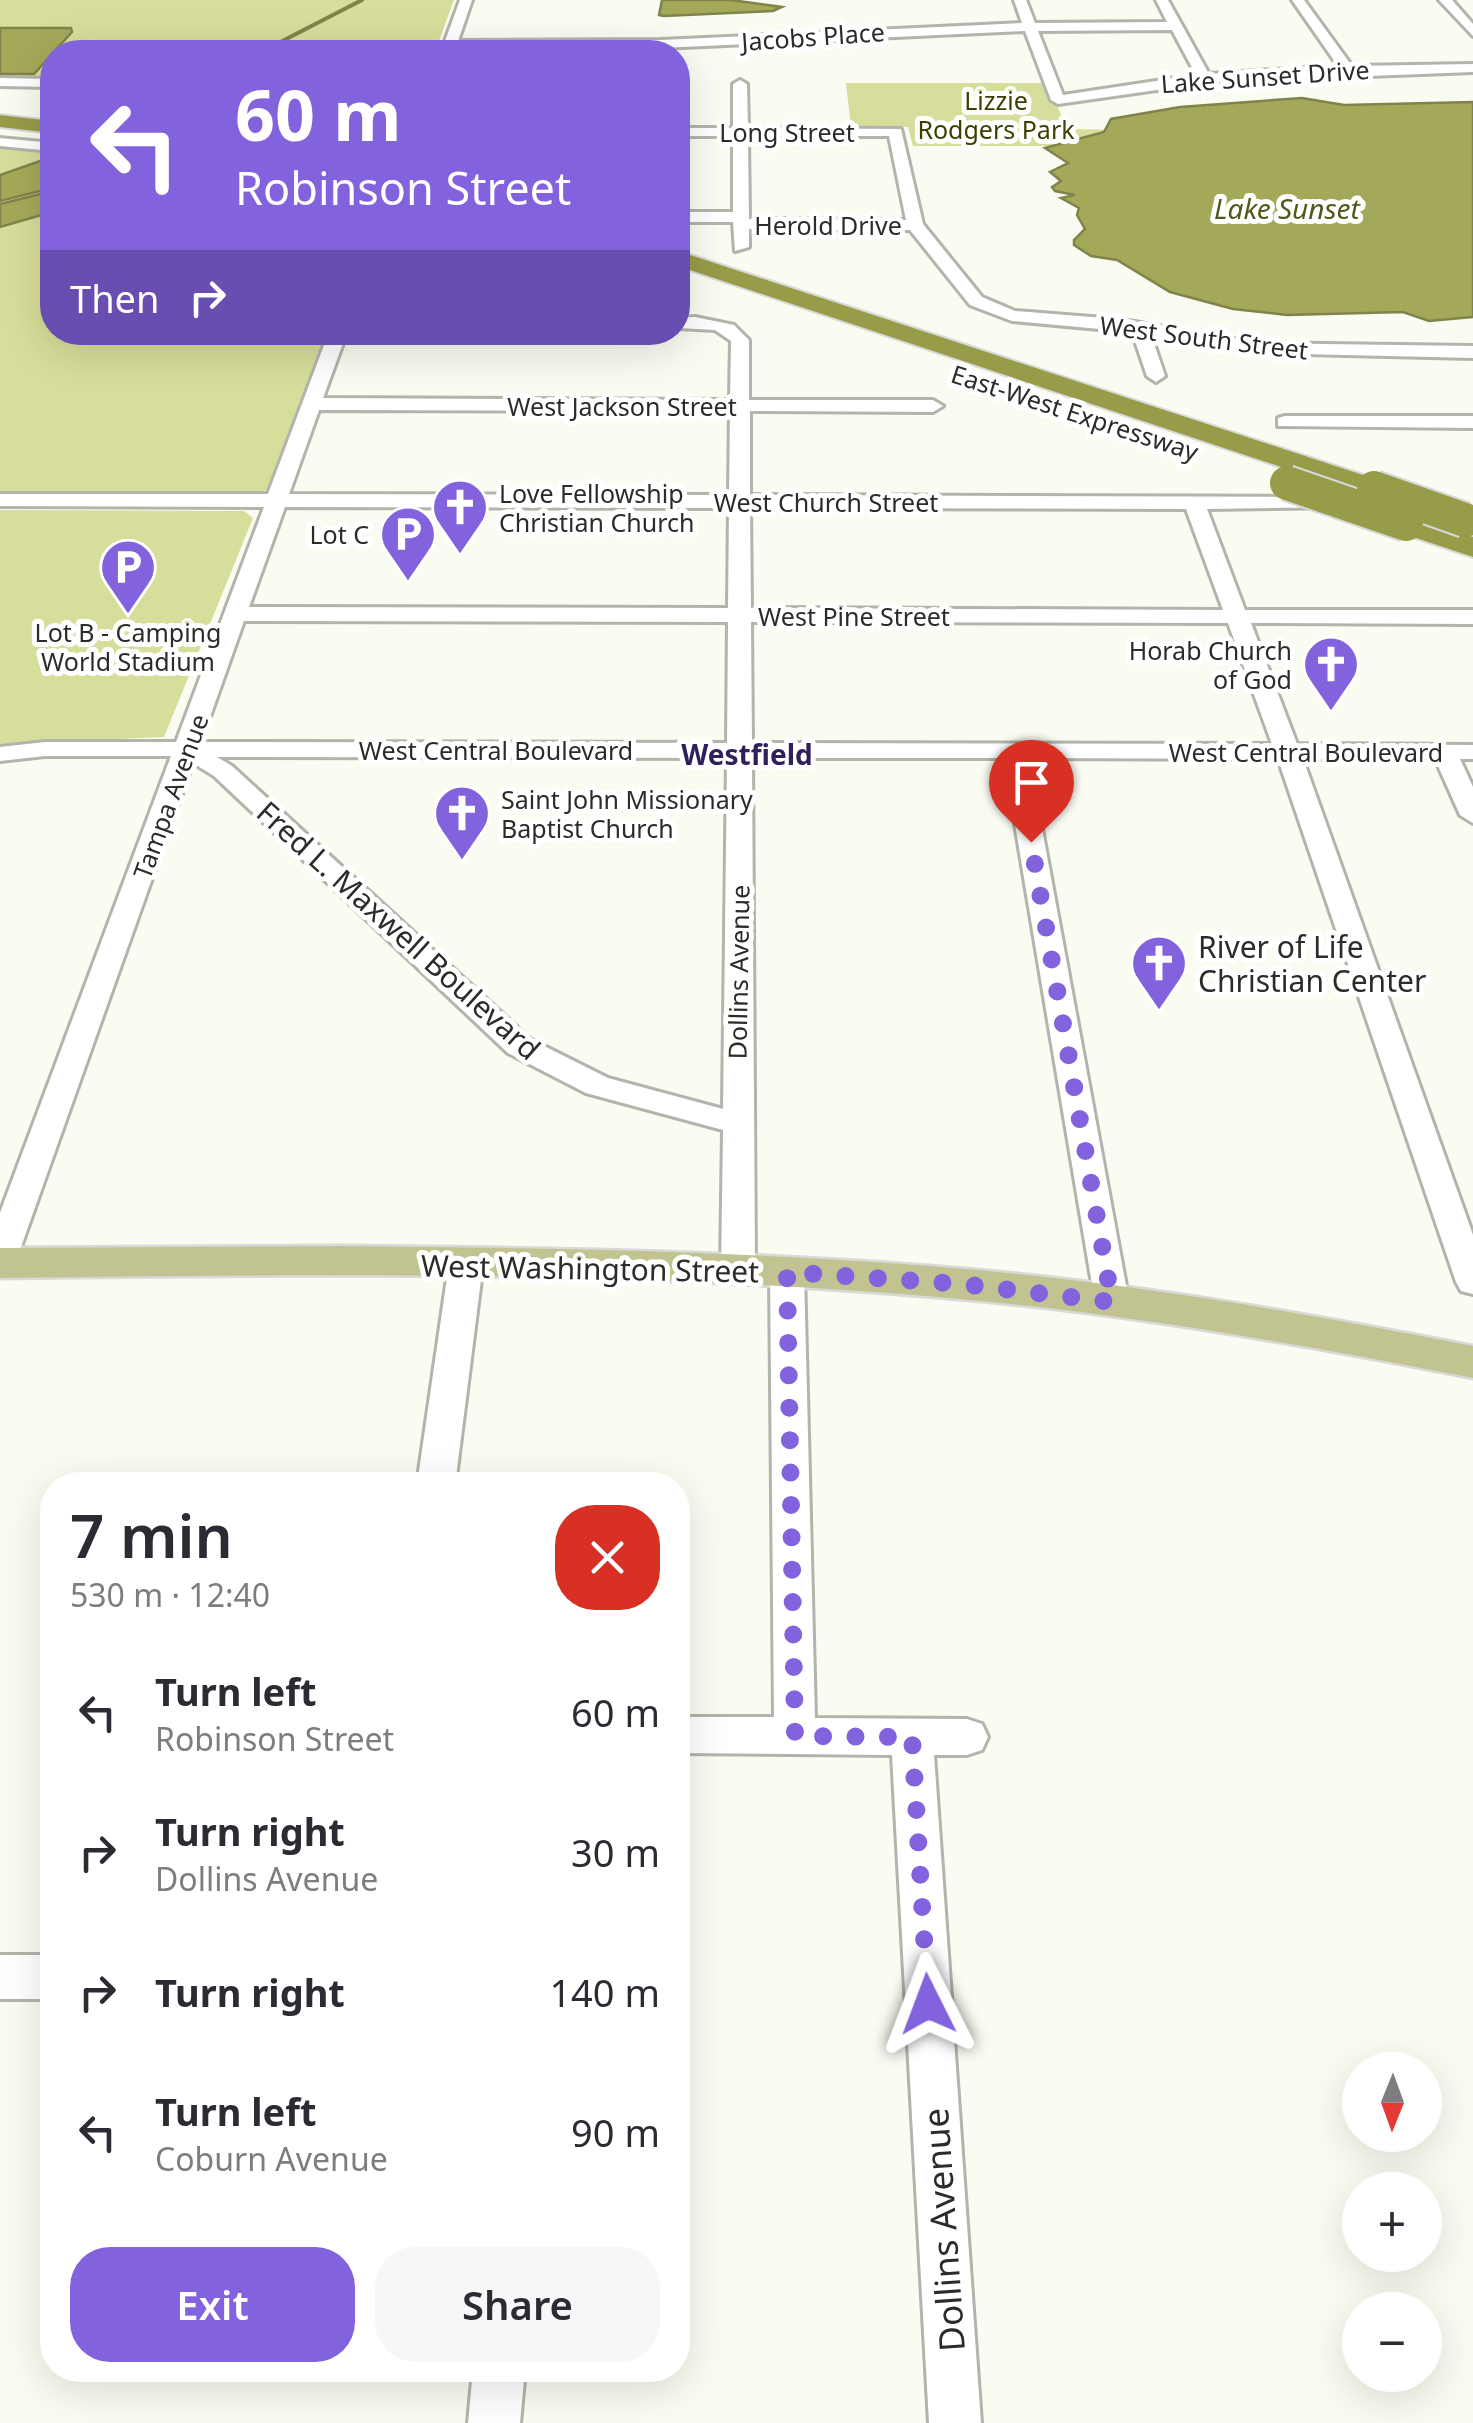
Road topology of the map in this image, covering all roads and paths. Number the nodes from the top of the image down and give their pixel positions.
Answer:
1 (466, 0) edge
2 (1020, 0) edge
3 (1162, 0) edge
4 (1298, 0) edge
5 (1445, 0) edge
6 (1029, 26) junction
7 (1176, 26) junction
8 (1473, 32) edge
9 (452, 40) edge
10 (690, 44) edge
11 (1347, 68) junction
12 (1473, 68) edge
13 (1204, 78) junction
14 (0, 82) edge
15 (40, 83) edge
16 (740, 84) dead end
17 (0, 112) edge
18 (40, 117) edge
19 (0, 122) edge
20 (40, 126) edge
21 (690, 132) edge
22 (741, 132) junction
23 (0, 142) edge
24 (40, 146) edge
25 (690, 218) edge
26 (742, 221) junction
27 (915, 225) junction
28 (741, 247) dead end
29 (690, 252) edge
30 (690, 263) edge
31 (690, 280) edge
32 (714, 298) dead end
33 (807, 311) junction
34 (690, 324) edge
35 (1139, 327) junction
36 (333, 345) edge
37 (1466, 352) edge
38 (1473, 373) edge
39 (1156, 376) dead end
40 (311, 404) junction
41 (739, 406) junction
42 (932, 406) dead end
43 (1285, 422) dead end
44 (1473, 422) edge
45 (0, 500) edge
46 (280, 501) junction
47 (741, 501) junction
48 (1194, 503) junction
49 (1467, 529) edge
50 (236, 614) junction
51 (739, 616) junction
52 (1237, 616) junction
53 (1473, 617) edge
54 (188, 748) junction
55 (740, 751) junction
56 (1015, 751) junction
57 (1444, 752) junction
58 (1473, 752) edge
59 (1288, 753) junction
60 (0, 754) edge
61 (1473, 815) edge
62 (736, 1122) junction
63 (0, 1261) edge
64 (466, 1264) junction
65 (738, 1270) junction
66 (787, 1272) junction
67 (1473, 1282) edge
68 (1112, 1302) junction
69 (1473, 1362) edge
70 (438, 1472) edge
71 (690, 1735) edge
72 (795, 1736) junction
73 (912, 1737) junction
74 (967, 1737) dead end
75 (0, 1977) edge
76 (40, 1977) edge
77 (498, 2382) edge
78 (494, 2423) edge
79 (956, 2423) edge

1 - 9 street
2 - 6 street
3 - 7 street
4 - 11 street
5 - 8 street
6 - 7 street, Jacobs Place
6 - 10 street, Jacobs Place
6 - 13 street, Lake Sunset Drive
7 - 13 street
11 - 12 street, Lake Sunset Drive
11 - 13 street, Lake Sunset Drive
14 - 15 street
16 - 22 street
17 - 18 highway
19 - 20 highway
21 - 22 street, Long Street
22 - 26 street
22 - 27 street, Long Street
23 - 24 street
25 - 26 street, Herold Drive
26 - 27 street, Herold Drive
26 - 28 street
27 - 35 street, West South Street
29 - 33 highway
30 - 33 highway, East-West Expressway
31 - 33 highway, East-West Expressway
32 - 33 highway
33 - 49 highway, East-West Expressway, bridge
33 - 49 highway, East-West Expressway, bridge
34 - 41 street, Dollins Avenue
35 - 37 street, West South Street
35 - 39 street
36 - 40 street, Tampa Avenue
37 - 38 street
40 - 41 street, West Jackson Street
40 - 46 street, Tampa Avenue
41 - 42 street, West Jackson Street
41 - 47 street, Dollins Avenue
43 - 44 street
45 - 46 street, West Church Street
46 - 47 street, West Church Street
46 - 50 street, Tampa Avenue
47 - 48 street, West Church Street
47 - 51 street, Dollins Avenue
48 - 49 street, West Church Street
48 - 52 street
50 - 51 street, West Pine Street
50 - 54 street, Tampa Avenue
51 - 52 street, West Pine Street
51 - 55 street, Dollins Avenue
52 - 53 street, West Pine Street
52 - 59 street
54 - 55 street, West Central Boulevard
54 - 60 street, West Central Boulevard
54 - 62 street, Fred L. Maxwell Boulevard
54 - 63 street, Tampa Avenue
55 - 56 street, West Central Boulevard
55 - 62 street, Dollins Avenue
56 - 59 street, West Central Boulevard
56 - 68 street
57 - 58 street, West Central Boulevard
57 - 59 street, West Central Boulevard
57 - 61 street
59 - 67 street
62 - 65 street, Dollins Avenue
63 - 64 main road, West Washington Street
64 - 65 main road, West Washington Street
64 - 70 street
65 - 66 main road, West Washington Street
66 - 68 main road, West Washington Street
66 - 72 street
68 - 69 main road, West Washington Street
71 - 72 street
72 - 73 street
73 - 74 street
73 - 79 street, Dollins Avenue
75 - 76 street
77 - 78 street

